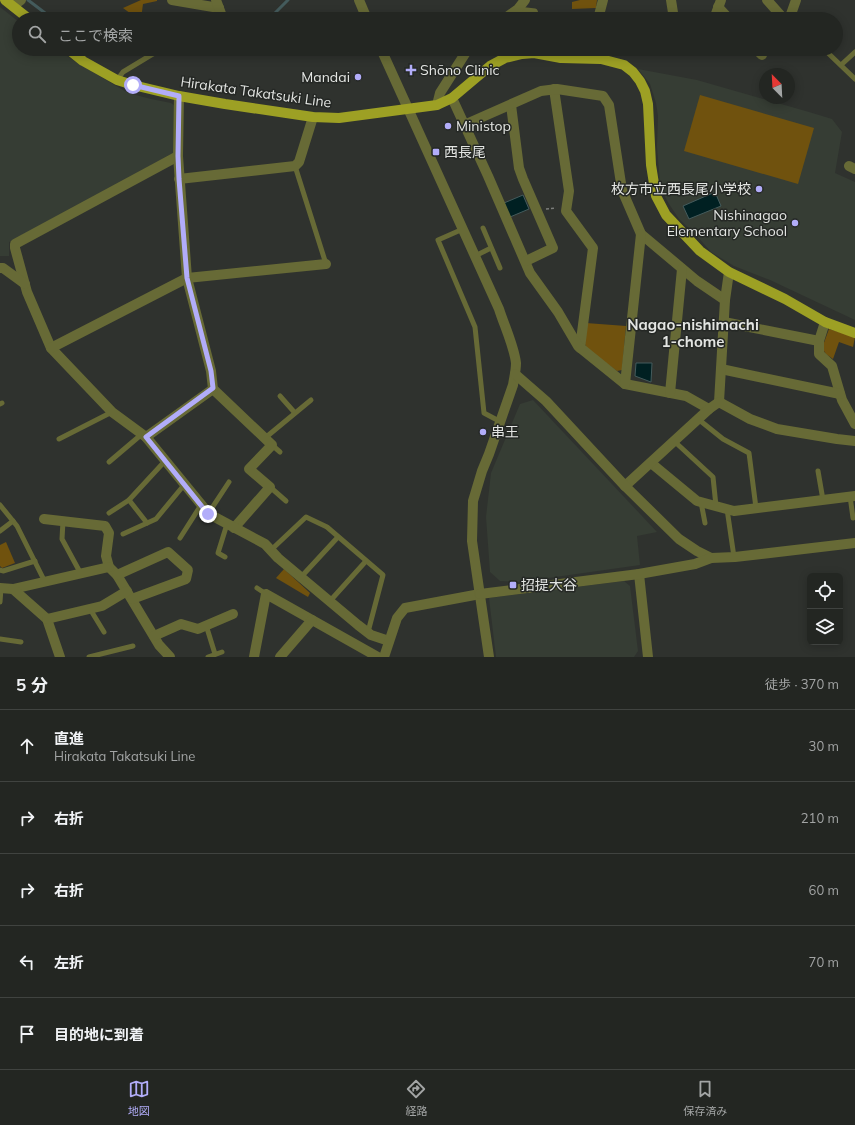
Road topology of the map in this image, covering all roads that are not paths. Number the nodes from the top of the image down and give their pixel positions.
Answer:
1 (172, 0) edge
2 (359, 0) edge
3 (526, 0) edge
4 (602, 0) edge
5 (671, 0) edge
6 (767, 0) edge
7 (796, 0) edge
8 (14, 2) edge
9 (218, 4) edge
10 (518, 9) junction
11 (23, 12) edge
12 (364, 12) edge
13 (514, 12) edge
14 (536, 12) edge
15 (599, 12) edge
16 (673, 12) edge
17 (778, 12) edge
18 (794, 12) edge
19 (855, 52) edge
20 (77, 56) edge
21 (149, 56) edge
22 (384, 56) edge
23 (464, 56) edge
24 (514, 56) edge
25 (578, 56) edge
26 (831, 56) edge
27 (841, 65) junction
28 (855, 79) edge
29 (117, 80) junction
30 (554, 89) junction
31 (179, 96) junction
32 (452, 98) junction
33 (437, 104) junction
34 (511, 104) junction
35 (408, 109) junction
36 (313, 117) junction
37 (464, 125) junction
38 (178, 156) junction
39 (295, 166) junction
40 (179, 179) junction
41 (483, 228) dead end
42 (463, 229) junction
43 (641, 234) junction
44 (491, 248) junction
45 (475, 256) junction
46 (526, 261) junction
47 (326, 264) joint
48 (0, 268) edge
49 (500, 268) dead end
50 (682, 269) junction
51 (729, 272) junction
52 (187, 278) junction
53 (25, 284) junction
54 (726, 300) junction
55 (724, 322) junction
56 (825, 322) junction
57 (855, 333) edge
58 (819, 341) junction
59 (51, 348) junction
60 (580, 348) junction
61 (721, 369) junction
62 (515, 374) junction
63 (625, 384) junction
64 (213, 388) junction
65 (670, 393) junction
66 (840, 394) junction
67 (280, 396) dead end
68 (311, 400) dead end
69 (719, 402) junction
70 (709, 409) junction
71 (112, 412) junction
72 (851, 412) edge
73 (295, 414) junction
74 (698, 419) junction
75 (499, 421) junction
76 (855, 424) edge
77 (144, 436) junction
78 (59, 439) dead end
79 (674, 441) junction
80 (855, 441) edge
81 (268, 442) junction
82 (280, 452) dead end
83 (165, 460) junction
84 (109, 462) dead end
85 (650, 463) junction
86 (818, 471) dead end
87 (229, 482) dead end
88 (184, 485) junction
89 (625, 486) junction
90 (270, 487) junction
91 (853, 496) edge
92 (129, 500) junction
93 (823, 500) junction
94 (286, 501) dead end
95 (701, 502) junction
96 (0, 505) edge
97 (201, 505) junction
98 (716, 506) junction
99 (756, 508) junction
100 (727, 509) junction
101 (109, 513) dead end
102 (208, 514) junction
103 (853, 518) dead end
104 (44, 519) dead end
105 (13, 521) junction
106 (63, 521) junction
107 (705, 523) dead end
108 (147, 524) junction
109 (231, 526) junction
110 (0, 531) edge
111 (124, 534) dead end
112 (338, 537) junction
113 (180, 538) dead end
114 (855, 542) edge
115 (271, 550) junction
116 (225, 557) dead end
117 (734, 557) junction
118 (711, 558) junction
119 (34, 561) junction
120 (366, 561) junction
121 (109, 567) junction
122 (0, 570) edge
123 (81, 574) junction
124 (639, 574) junction
125 (117, 575) junction
126 (301, 577) junction
127 (45, 582) junction
128 (0, 588) edge
129 (257, 588) dead end
130 (13, 589) junction
131 (266, 594) junction
132 (480, 594) junction
133 (130, 595) junction
134 (330, 601) junction
135 (0, 602) edge
136 (90, 609) junction
137 (233, 614) dead end
138 (47, 619) junction
139 (312, 620) junction
140 (206, 625) junction
141 (104, 632) dead end
142 (368, 632) junction
143 (154, 636) junction
144 (0, 639) edge
145 (389, 641) junction
146 (21, 642) dead end
147 (133, 646) dead end
148 (222, 652) dead end
149 (216, 654) junction
150 (60, 657) edge
151 (89, 657) edge
152 (170, 657) edge
153 (208, 657) edge
154 (254, 657) edge
155 (280, 657) edge
156 (378, 657) edge
157 (384, 657) edge
158 (489, 657) edge
159 (648, 657) edge

1 - 9 street
2 - 12 street
3 - 10 street
4 - 15 street
5 - 16 street
6 - 17 street
7 - 18 street
8 - 11 main road
10 - 13 street
10 - 14 lane
19 - 27 lane
20 - 29 main road, Hirakata Takatsuki Line
21 - 29 lane
22 - 35 street
23 - 33 street
24 - 32 main road, Hirakata Takatsuki Line
25 - 51 main road, Hirakata Takatsuki Line
26 - 27 lane
27 - 28 lane
29 - 31 main road, Hirakata Takatsuki Line
30 - 34 street
30 - 43 street
30 - 60 street
31 - 36 main road, Hirakata Takatsuki Line
31 - 38 street
32 - 33 main road, Hirakata Takatsuki Line
32 - 37 street
33 - 35 main road, Hirakata Takatsuki Line
34 - 37 street
34 - 46 street
35 - 36 main road, Hirakata Takatsuki Line
35 - 42 street
36 - 39 street
37 - 46 street
38 - 40 street
38 - 53 street
39 - 40 street
39 - 47 lane
40 - 52 street
41 - 44 lane
42 - 45 street
42 - 75 lane
43 - 50 street
43 - 63 street
44 - 45 lane
44 - 49 lane
45 - 62 street
46 - 60 street
47 - 52 street
48 - 53 street
50 - 54 street
50 - 65 street
51 - 54 street
51 - 56 main road, Hirakata Takatsuki Line
52 - 59 street
52 - 64 street
53 - 59 street
54 - 55 street
55 - 58 street
55 - 61 street
56 - 57 main road, Hirakata Takatsuki Line
56 - 58 street
58 - 66 street
59 - 71 street
60 - 63 street
61 - 66 street
61 - 69 street
62 - 75 street
62 - 89 street
63 - 65 street
64 - 77 street
64 - 81 street
65 - 70 street
66 - 72 street
67 - 73 lane
68 - 73 lane
69 - 70 street
69 - 80 street
70 - 74 street
71 - 77 street
71 - 78 lane
72 - 76 street
73 - 81 lane
74 - 79 street
74 - 99 lane
75 - 132 street
77 - 83 street
77 - 84 lane
79 - 85 street
79 - 98 lane
81 - 82 lane
81 - 90 street
83 - 88 street
83 - 92 lane
85 - 89 street
85 - 95 street
86 - 93 lane
87 - 102 lane
88 - 97 street
88 - 108 lane
89 - 118 street
90 - 94 lane
90 - 109 street
91 - 93 street
91 - 103 lane
92 - 101 lane
92 - 108 lane
93 - 99 street
95 - 98 street
95 - 107 lane
96 - 105 lane
97 - 102 street
97 - 113 lane
98 - 100 street
99 - 100 street
100 - 117 lane
102 - 109 street
104 - 106 street
105 - 110 lane
105 - 119 lane
106 - 121 street
106 - 123 lane
108 - 111 lane
109 - 115 street
109 - 116 lane
112 - 115 lane
112 - 120 lane
112 - 126 lane
114 - 117 street
115 - 126 street
117 - 118 street
118 - 124 street
119 - 122 lane
119 - 127 lane
120 - 134 lane
120 - 142 lane
121 - 123 street
121 - 125 street
123 - 127 street
124 - 132 street
124 - 159 street
125 - 133 street
125 - 133 street
126 - 134 street
127 - 130 street
128 - 130 street
128 - 135 lane
129 - 131 lane
130 - 138 street
131 - 139 street
131 - 154 street
132 - 145 street
132 - 158 street
133 - 136 street
133 - 143 street
134 - 142 street
136 - 138 street
136 - 141 lane
137 - 140 street
138 - 150 street
139 - 155 street
139 - 156 street
140 - 143 street
140 - 149 lane
142 - 145 street
143 - 152 street
144 - 146 lane
145 - 157 street
147 - 151 lane
148 - 149 lane
149 - 153 lane

